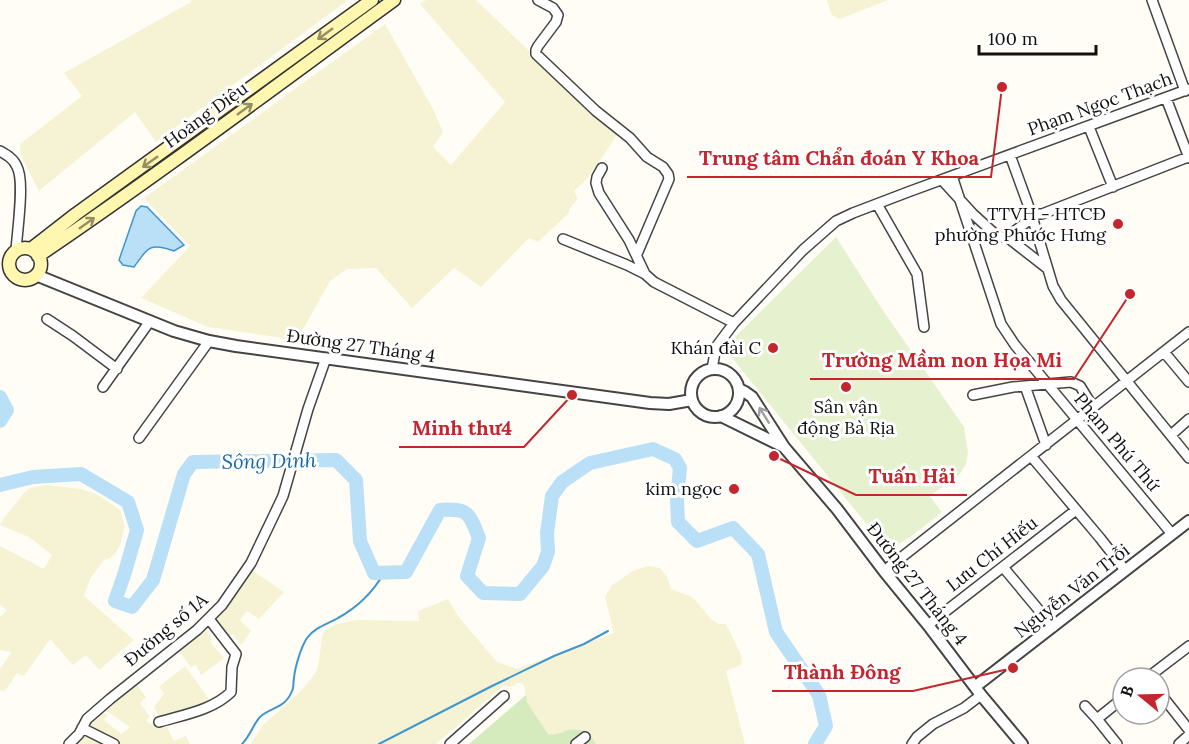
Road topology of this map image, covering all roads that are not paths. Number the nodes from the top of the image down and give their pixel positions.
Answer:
1 (372, 0) edge
2 (394, 0) edge
3 (538, 0) edge
4 (1152, 0) edge
5 (1187, 90) edge
6 (1166, 98) junction
7 (1089, 127) junction
8 (0, 151) edge
9 (1010, 155) junction
10 (1189, 157) edge
11 (602, 168) dead end
12 (952, 176) junction
13 (942, 180) junction
14 (1113, 187) junction
15 (959, 199) junction
16 (877, 204) junction
17 (1031, 214) junction
18 (1007, 237) junction
19 (563, 239) dead end
20 (16, 251) junction
21 (34, 253) junction
22 (637, 254) junction
23 (7, 269) edge
24 (1048, 269) junction
25 (645, 274) junction
26 (36, 275) junction
27 (0, 280) edge
28 (47, 319) dead end
29 (150, 321) junction
30 (734, 323) junction
31 (924, 327) dead end
32 (1189, 332) edge
33 (209, 341) junction
34 (1164, 352) junction
35 (326, 358) junction
36 (117, 369) junction
37 (712, 369) junction
38 (1126, 381) junction
39 (1189, 382) edge
40 (1048, 384) junction
41 (1025, 386) junction
42 (103, 387) dead end
43 (739, 389) junction
44 (973, 395) dead end
45 (692, 400) junction
46 (1093, 407) junction
47 (721, 416) junction
48 (1078, 419) junction
49 (1189, 419) edge
50 (1171, 435) junction
51 (139, 438) dead end
52 (1046, 445) junction
53 (784, 447) junction
54 (1031, 456) junction
55 (1189, 458) edge
56 (1076, 510) junction
57 (1189, 521) edge
58 (1172, 534) junction
59 (1003, 567) junction
60 (1125, 570) junction
61 (884, 571) junction
62 (209, 619) junction
63 (928, 625) junction
64 (1053, 627) junction
65 (1189, 646) edge
66 (1163, 666) edge
67 (979, 691) junction
68 (504, 696) dead end
69 (1085, 706) dead end
70 (1111, 708) edge
71 (1171, 708) edge
72 (1097, 719) junction
73 (159, 722) dead end
74 (82, 728) junction
75 (1189, 730) edge
76 (1189, 735) edge
77 (585, 737) dead end
78 (69, 744) edge
79 (114, 744) edge
80 (450, 744) edge
81 (576, 744) edge
82 (912, 744) edge
83 (1022, 744) edge
84 (1117, 744) edge
85 (1179, 744) edge

1 -> 21 main road, Hoàng Diệu
21 -> 2 main road, Hoàng Diệu
3 - 22 street
4 - 5 street
5 - 6 street, Phạm Ngọc Thạch
6 - 7 street, Phạm Ngọc Thạch
6 - 10 street
7 - 9 street, Phạm Ngọc Thạch
7 - 14 street
8 - 20 street
9 - 12 street, Phạm Ngọc Thạch
9 - 17 street
10 - 14 street
11 - 22 street
12 - 13 street, Phạm Ngọc Thạch
12 - 15 street, Phạm Phú Thứ
13 - 15 street
13 - 16 street, Phạm Ngọc Thạch
14 - 17 street
15 - 18 street
15 - 40 street, Phạm Phú Thứ
16 - 30 street, Phạm Ngọc Thạch
16 - 31 street
17 - 18 street
17 - 24 street
18 - 24 street
19 - 25 street
20 - 21 main road
20 - 23 main road
21 - 26 main road
22 - 25 street
23 - 26 main road
23 - 27 main road
24 - 38 street
25 - 30 street
26 - 29 street, Đường 27 Tháng 4
28 - 36 street
29 - 33 street, Đường 27 Tháng 4
29 - 36 street
30 - 37 street, Phạm Ngọc Thạch
32 - 34 street
33 - 35 street, Đường 27 Tháng 4
33 - 51 street
34 - 38 street
34 - 39 street
35 - 45 street, Đường 27 Tháng 4
35 - 62 street, Đường số 1A
36 - 42 street
37 - 43 street
37 - 45 street
38 - 46 street
38 - 50 street
40 - 41 street
40 - 46 street
40 - 48 street, Phạm Phú Thứ
41 - 44 street
41 - 52 street
43 - 47 street
53 -> 43 street, Đường 27 Tháng 4
45 - 47 street
46 - 48 street
47 - 53 street, Đường 27 Tháng 4
48 - 52 street
48 - 58 street, Phạm Phú Thứ
49 - 50 street
50 - 55 street
52 - 54 street
53 - 61 street, Đường 27 Tháng 4
54 - 56 street
54 - 61 street
56 - 59 street, Lưu Chí Hiếu
56 - 60 street
57 - 58 street, Nguyễn Văn Trỗi
58 - 60 street, Nguyễn Văn Trỗi
59 - 63 street, Lưu Chí Hiếu
59 - 64 street
60 - 64 street, Nguyễn Văn Trỗi
61 - 63 street, Đường 27 Tháng 4
62 - 73 street
62 - 74 street, Đường số 1A
63 - 67 street, Đường 27 Tháng 4
64 - 67 street, Nguyễn Văn Trỗi
65 - 66 street
67 - 82 street
67 - 83 street, Đường 27 Tháng 4
68 - 80 street
69 - 72 street
70 - 72 street
71 - 75 street
72 - 84 street
74 - 78 street, Đường số 1A
74 - 79 street
76 - 85 street
77 - 81 street

